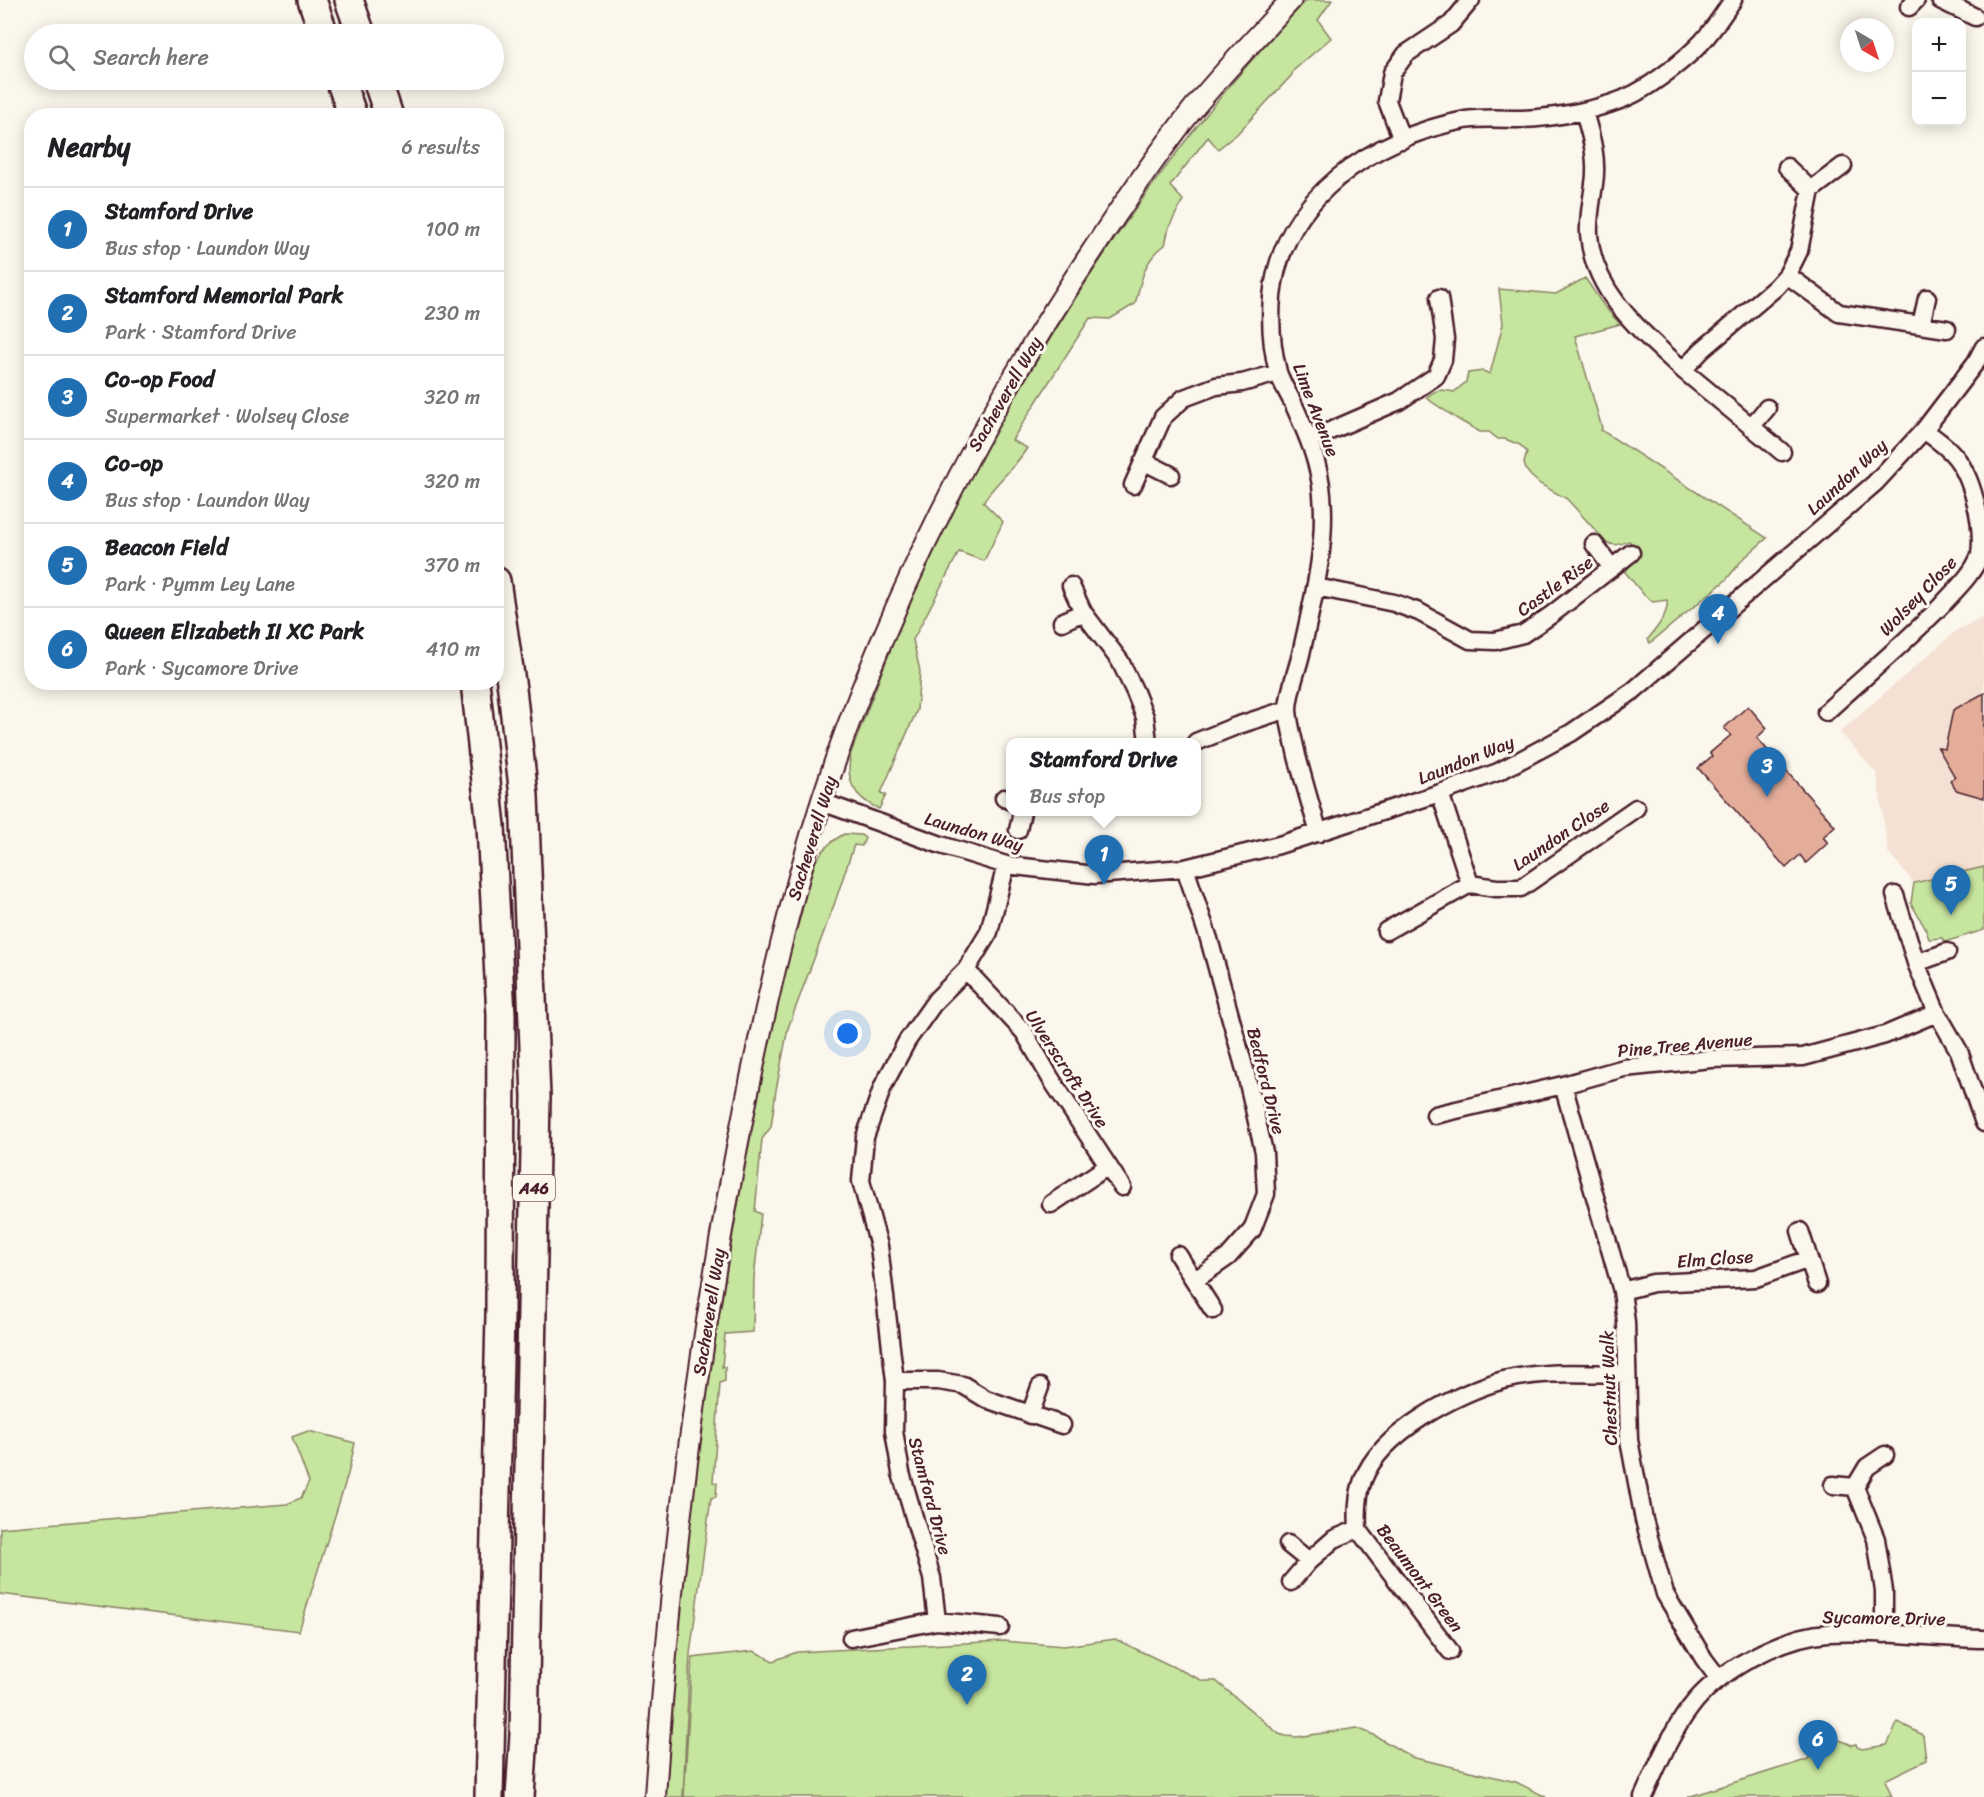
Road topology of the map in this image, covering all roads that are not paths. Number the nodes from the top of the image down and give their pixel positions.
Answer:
1 (312, 0) edge
2 (350, 0) edge
3 (1291, 0) edge
4 (1471, 0) edge
5 (1733, 0) edge
6 (1940, 0) edge
7 (1975, 17) dead end
8 (320, 24) edge
9 (358, 24) edge
10 (344, 90) edge
11 (380, 90) edge
12 (350, 108) edge
13 (386, 108) edge
14 (1584, 112) junction
15 (1402, 140) junction
16 (1844, 166) dead end
17 (1787, 167) dead end
18 (1811, 190) junction
19 (1787, 275) junction
20 (1439, 298) dead end
21 (1927, 298) dead end
22 (1921, 325) junction
23 (1947, 329) dead end
24 (1984, 347) edge
25 (1683, 370) junction
26 (1278, 373) junction
27 (1767, 408) dead end
28 (1751, 427) junction
29 (1924, 430) junction
30 (1309, 440) junction
31 (1782, 452) dead end
32 (1143, 461) junction
33 (1171, 475) dead end
34 (1133, 485) dead end
35 (1594, 544) dead end
36 (1631, 553) dead end
37 (1612, 568) junction
38 (1071, 586) dead end
39 (1316, 587) junction
40 (1083, 612) junction
41 (1062, 622) dead end
42 (504, 634) edge
43 (476, 690) edge
44 (1288, 709) junction
45 (1826, 712) dead end
46 (1148, 738) edge
47 (1201, 740) edge
48 (1440, 793) junction
49 (822, 802) junction
50 (1636, 808) dead end
51 (1021, 816) edge
52 (1018, 830) dead end
53 (1319, 833) junction
54 (1006, 865) junction
55 (1185, 868) junction
56 (1470, 884) junction
57 (1895, 896) dead end
58 (1386, 931) dead end
59 (1947, 952) dead end
60 (1916, 963) junction
61 (966, 970) junction
62 (1937, 1013) junction
63 (1563, 1085) junction
64 (1435, 1115) dead end
65 (1984, 1123) edge
66 (1108, 1166) junction
67 (1122, 1187) dead end
68 (1051, 1204) dead end
69 (1800, 1231) dead end
70 (1179, 1255) dead end
71 (1809, 1259) junction
72 (1195, 1280) junction
73 (1817, 1284) dead end
74 (1622, 1292) junction
75 (1212, 1310) dead end
76 (1627, 1374) junction
77 (895, 1381) junction
78 (1040, 1387) dead end
79 (1030, 1415) junction
80 (1062, 1425) dead end
81 (1885, 1455) dead end
82 (1833, 1485) dead end
83 (1856, 1487) junction
84 (1358, 1529) junction
85 (1288, 1544) dead end
86 (1309, 1561) junction
87 (1291, 1582) dead end
88 (937, 1621) junction
89 (1000, 1627) dead end
90 (1884, 1634) junction
91 (851, 1638) dead end
92 (1984, 1639) edge
93 (1450, 1651) dead end
94 (1719, 1678) junction
95 (489, 1797) edge
96 (520, 1797) edge
97 (656, 1797) edge
98 (1643, 1797) edge

1 - 8 highway
2 - 9 highway
3 - 49 street, Sacheverell Way
4 - 15 street
5 - 14 street, Lime Avenue
6 - 7 street
10 - 12 highway
11 - 13 highway
14 - 15 street, Lime Avenue
14 - 25 street
15 - 26 street, Lime Avenue
16 - 18 street
17 - 18 street
18 - 19 street
19 - 22 street
19 - 25 street
20 - 30 street
21 - 22 street
22 - 23 street
24 - 29 street, Laundon Way
25 - 28 street
26 - 30 street, Lime Avenue
26 - 32 street
27 - 28 street
28 - 31 street
29 - 45 street, Wolsey Close
29 - 48 street, Laundon Way
30 - 39 street, Lime Avenue
32 - 33 street
32 - 34 street
35 - 37 street, Castle Rise
36 - 37 street, Castle Rise
37 - 39 street, Castle Rise
38 - 40 street
39 - 44 street, Lime Avenue
40 - 41 street
40 - 46 street
42 - 96 highway, A46
43 - 95 highway, A46
44 - 47 street
44 - 53 street, Lime Avenue
48 - 53 street, Laundon Way
48 - 56 street
49 - 54 street, Laundon Way
49 - 97 street, Sacheverell Way
50 - 56 street, Laundon Close
51 - 52 street
53 - 55 street, Laundon Way
54 - 55 street, Laundon Way
54 - 61 street, Stamford Drive
55 - 72 street, Bedford Drive
56 - 58 street
57 - 60 street
59 - 60 street
60 - 62 street
61 - 66 street, Ulverscroft Drive
61 - 77 street, Stamford Drive
62 - 63 street, Pine Tree Avenue
62 - 65 street
63 - 64 street, Pine Tree Avenue
63 - 74 street, Chestnut Walk
66 - 67 street, Ulverscroft Drive
66 - 68 street
69 - 71 street
70 - 72 street
71 - 73 street
71 - 74 street, Elm Close
72 - 75 street
74 - 76 street, Chestnut Walk
76 - 84 street, Beaumont Green
76 - 94 street, Chestnut Walk
77 - 79 street
77 - 88 street, Stamford Drive
78 - 79 street
79 - 80 street
81 - 83 street
82 - 83 street
83 - 90 street
84 - 86 street, Beaumont Green
84 - 93 street, Beaumont Green
85 - 86 street
86 - 87 street, Beaumont Green
88 - 89 street
88 - 91 street
90 - 92 street, Sycamore Drive
90 - 94 street, Sycamore Drive
94 - 98 street, Sycamore Drive

